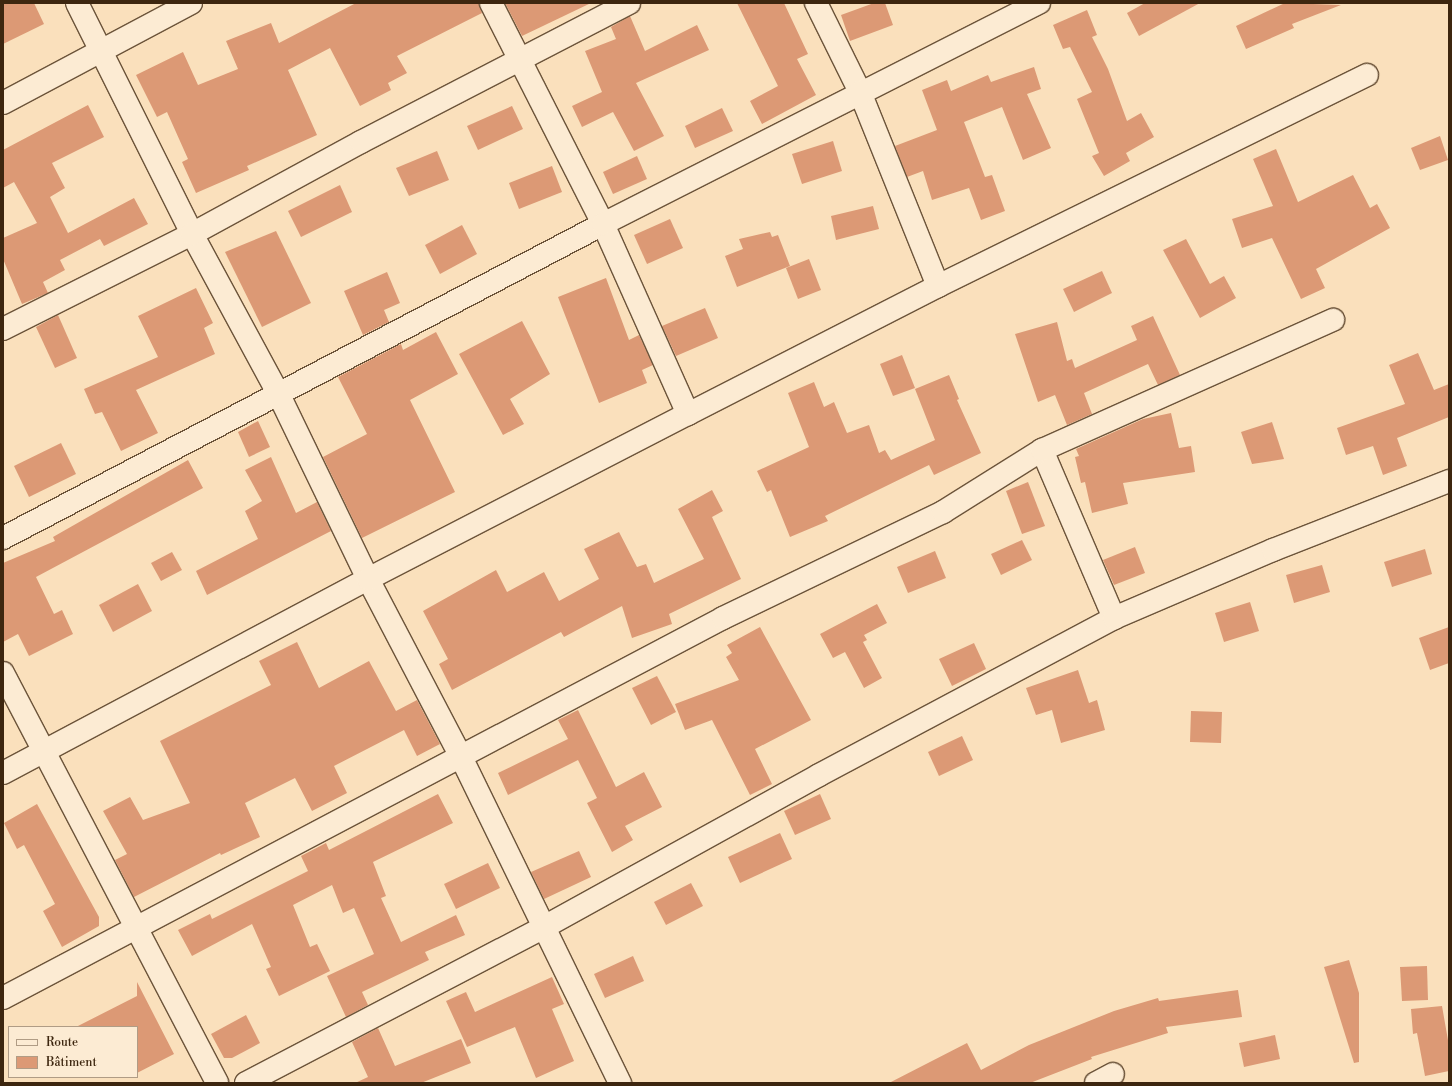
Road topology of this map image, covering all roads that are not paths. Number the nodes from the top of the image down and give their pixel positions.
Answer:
1 (77, 3) edge
2 (191, 3) edge
3 (491, 3) edge
4 (629, 3) edge
5 (816, 3) edge
6 (1039, 3) edge
7 (100, 50) junction
8 (518, 61) junction
9 (1368, 75) dead end
10 (860, 92) junction
11 (3, 103) edge
12 (603, 224) junction
13 (192, 234) junction
14 (938, 286) junction
15 (1333, 320) dead end
16 (3, 329) edge
17 (279, 395) junction
18 (688, 414) junction
19 (1042, 450) junction
20 (1449, 481) edge
21 (3, 538) edge
22 (368, 579) junction
23 (1114, 618) junction
24 (3, 673) edge
25 (44, 752) junction
26 (461, 757) junction
27 (3, 773) edge
28 (546, 926) junction
29 (136, 928) junction
30 (3, 998) edge
31 (217, 1083) edge
32 (246, 1083) edge
33 (620, 1083) edge

1 - 7 street
2 - 7 street
3 - 8 street
4 - 8 street
5 - 10 street
6 - 10 street
7 - 11 street
7 - 13 street
8 - 12 street
8 - 13 street
9 - 14 street
10 - 12 street
10 - 14 street
12 - 17 street
12 - 18 street
13 - 16 street
13 - 17 street
14 - 18 street
15 - 19 street
17 - 21 street
17 - 22 street
18 - 22 street
19 - 23 street
19 - 26 street
20 - 23 street
22 - 25 street
22 - 26 street
23 - 28 street
24 - 25 street
25 - 27 street
25 - 29 street
26 - 28 street
26 - 29 street
28 - 32 street
28 - 33 street
29 - 30 street
29 - 31 street

